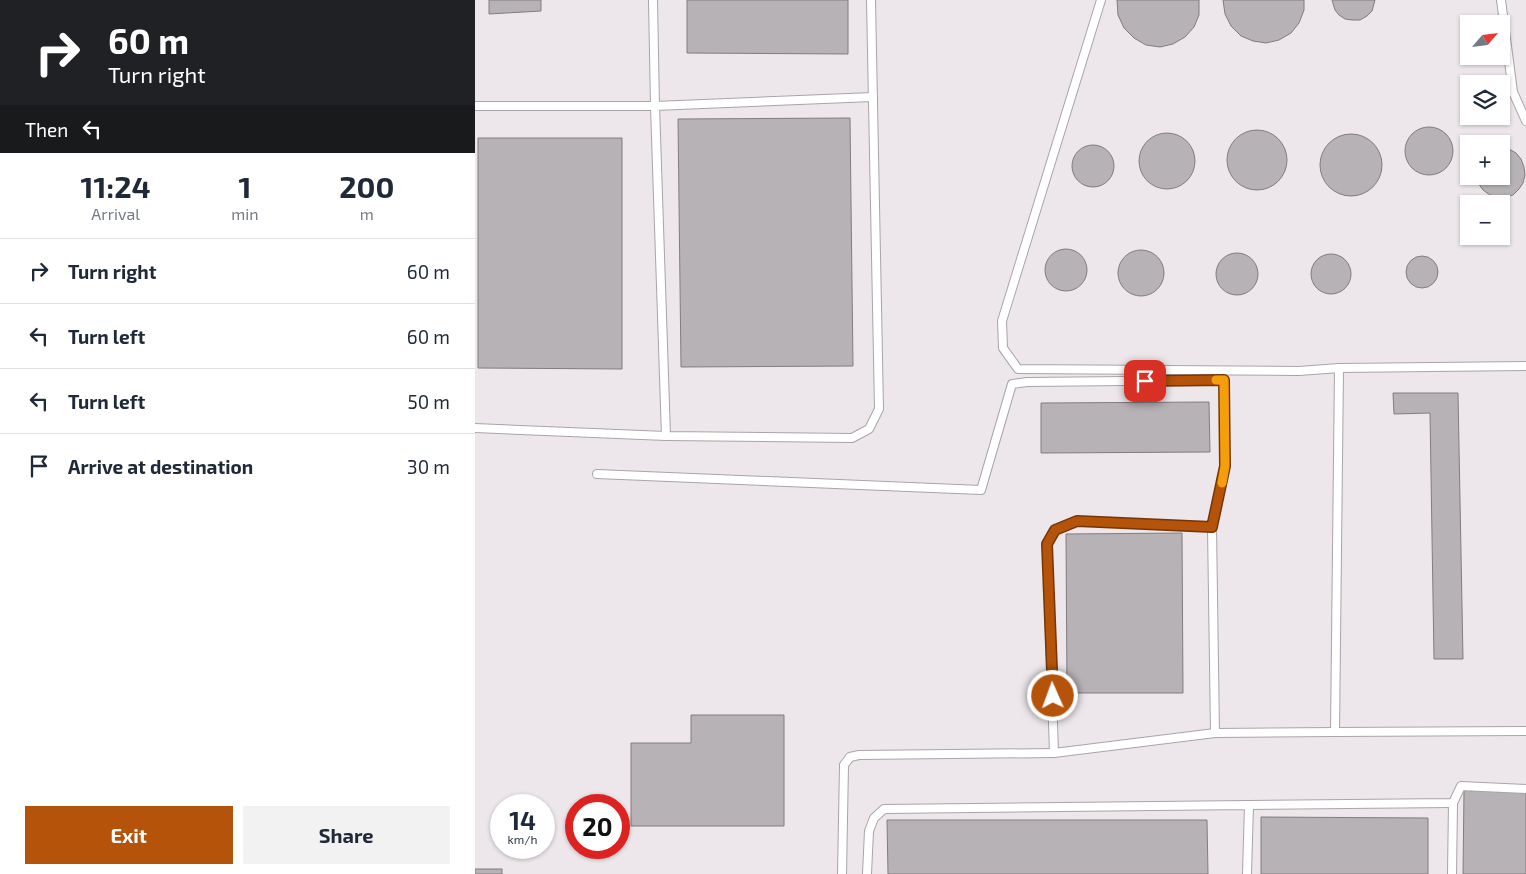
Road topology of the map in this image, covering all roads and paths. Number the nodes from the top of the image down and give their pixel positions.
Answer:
1 (653, 0) edge
2 (871, 0) edge
3 (1101, 0) edge
4 (1501, 0) edge
5 (873, 97) junction
6 (475, 106) edge
7 (655, 106) junction
8 (1526, 121) edge
9 (1526, 366) edge
10 (1339, 368) junction
11 (475, 428) edge
12 (666, 436) junction
13 (597, 474) dead end
14 (1212, 527) junction
15 (1526, 731) edge
16 (1335, 732) junction
17 (1215, 733) junction
18 (1054, 753) junction
19 (1526, 789) edge
20 (1453, 803) junction
21 (1249, 805) junction
22 (843, 874) edge
23 (867, 874) edge
24 (1247, 874) edge
25 (1452, 874) edge

1 - 7 lane
2 - 5 lane
3 - 10 lane
4 - 8 lane
5 - 7 lane
5 - 12 lane
6 - 7 lane
7 - 12 lane
9 - 10 lane
10 - 16 lane
11 - 12 lane
13 - 14 lane
14 - 17 lane
14 - 18 lane
15 - 16 lane
16 - 17 lane
17 - 18 lane
18 - 22 lane
19 - 20 lane
20 - 21 lane
20 - 25 lane
21 - 23 lane
21 - 24 lane

